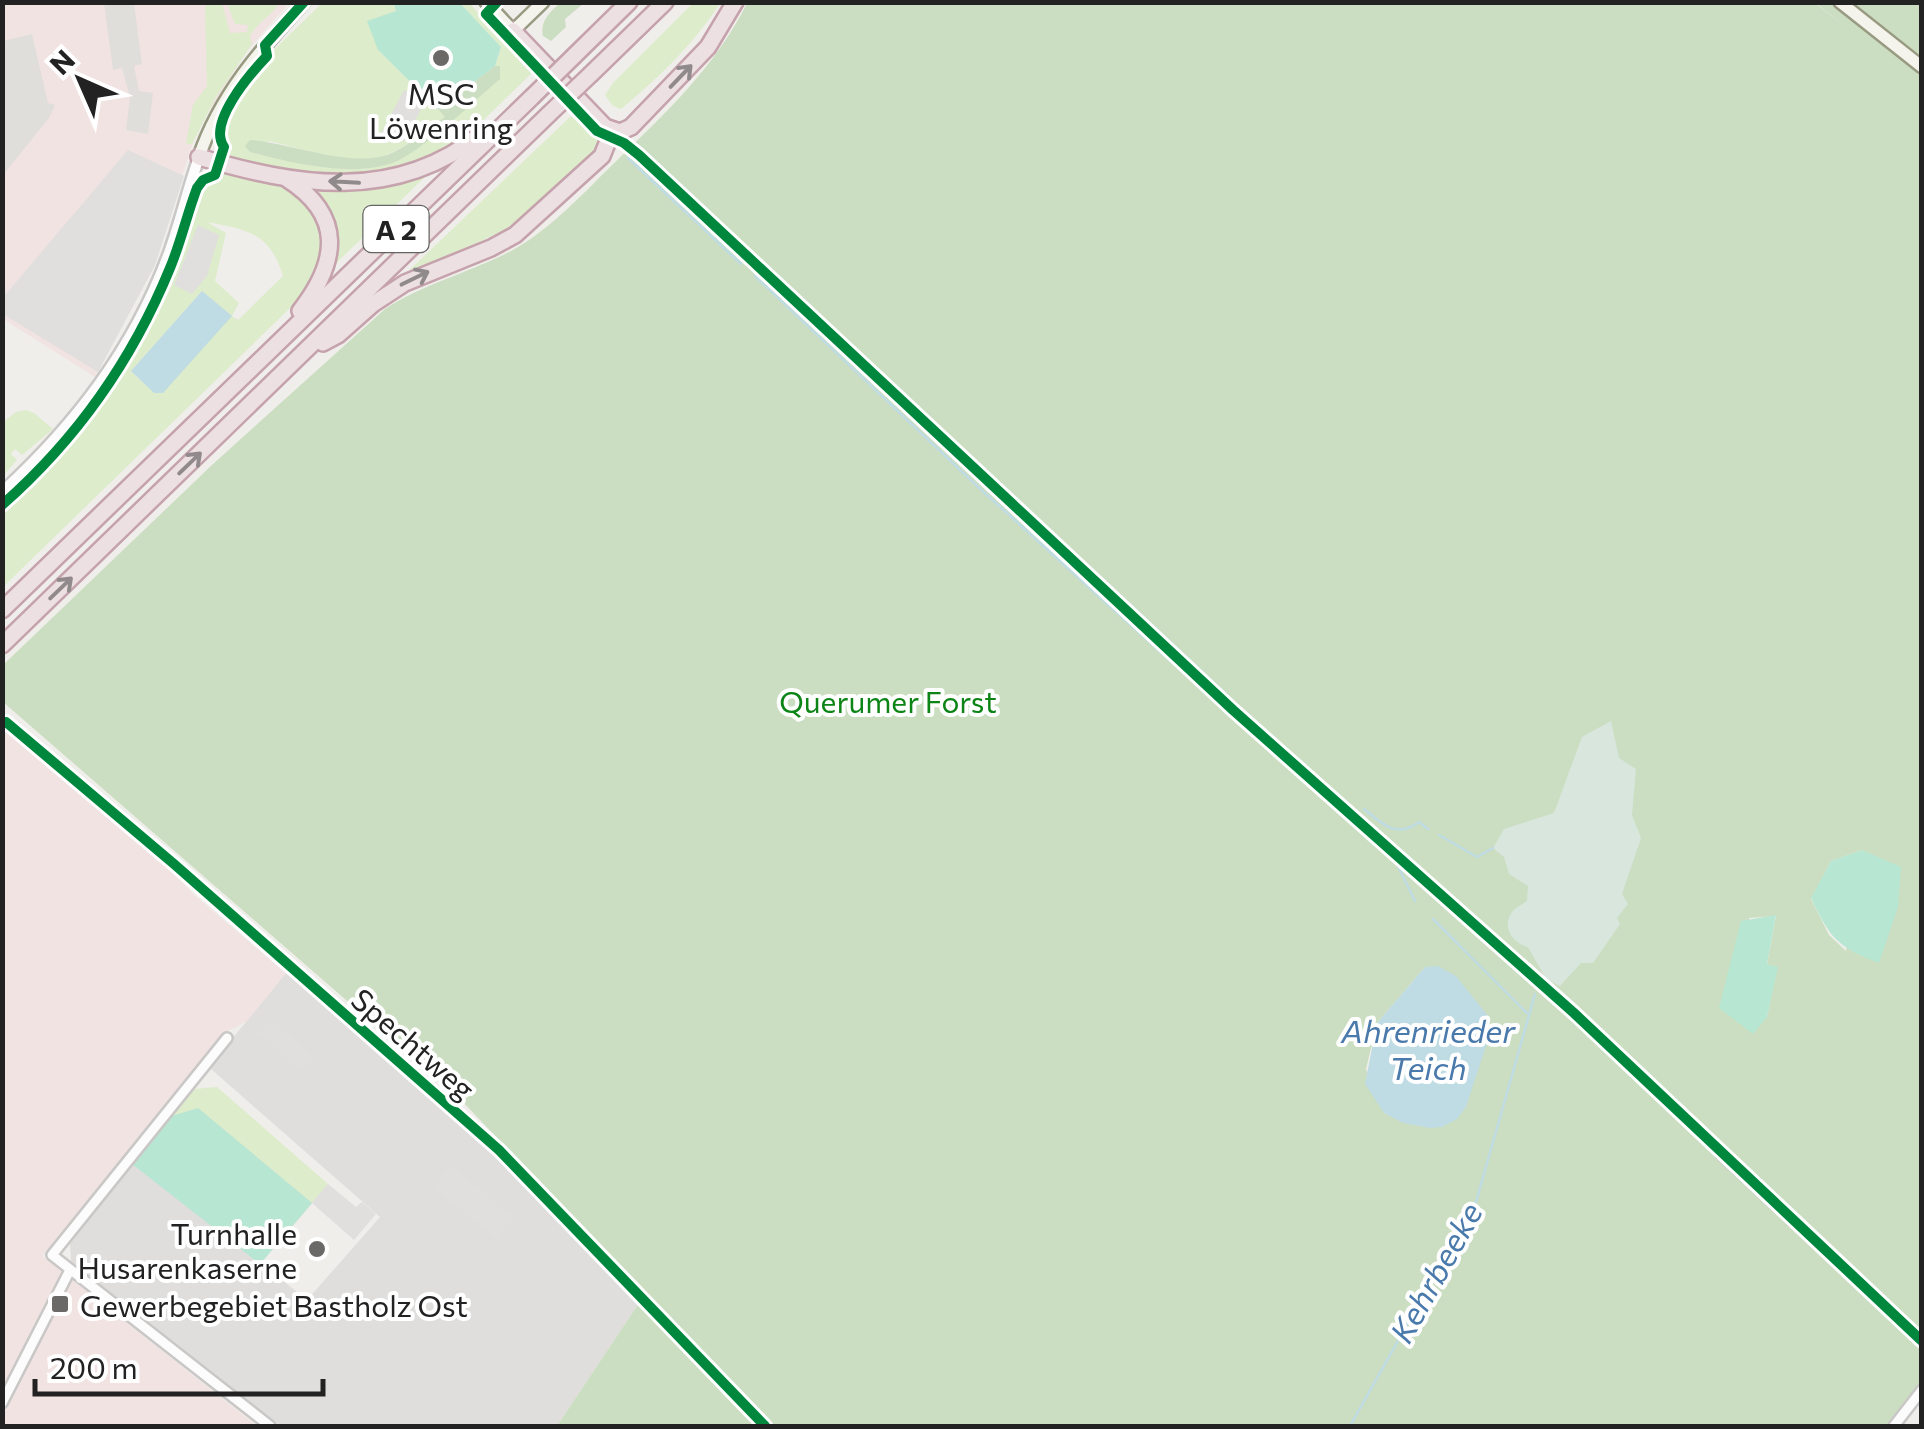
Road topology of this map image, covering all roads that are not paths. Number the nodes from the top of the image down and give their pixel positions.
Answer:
1 (304, 2) edge
2 (486, 2) edge
3 (542, 2) edge
4 (629, 2) edge
5 (665, 2) edge
6 (736, 2) edge
7 (1840, 2) edge
8 (514, 30) junction
9 (1922, 68) edge
10 (528, 100) junction
11 (612, 131) junction
12 (199, 157) junction
13 (280, 176) junction
14 (306, 351) junction
15 (268, 354) junction
16 (2, 492) edge
17 (2, 610) edge
18 (2, 644) edge
19 (6, 722) dead end
20 (227, 1038) dead end
21 (1720, 1154) dead end
22 (70, 1270) junction
23 (1922, 1340) edge
24 (1922, 1390) edge
25 (2, 1403) edge
26 (270, 1426) edge
27 (765, 1426) edge
28 (1894, 1426) edge

1 - 12 main road
2 - 8 main road
3 - 8 main road
4 - 10 highway, A 2, bridge
5 - 14 highway, A 2, bridge
11 -> 6 highway
7 - 9 main road
8 - 11 highway
10 -> 13 highway
10 - 15 highway, A 2
14 -> 11 highway
12 - 13 highway
12 - 16 street
13 - 15 highway
18 -> 14 highway, A 2
15 - 17 highway, A 2
19 - 27 street, Spechtweg
20 - 22 street
21 - 23 street
22 - 25 street
22 - 26 street
24 - 28 street

